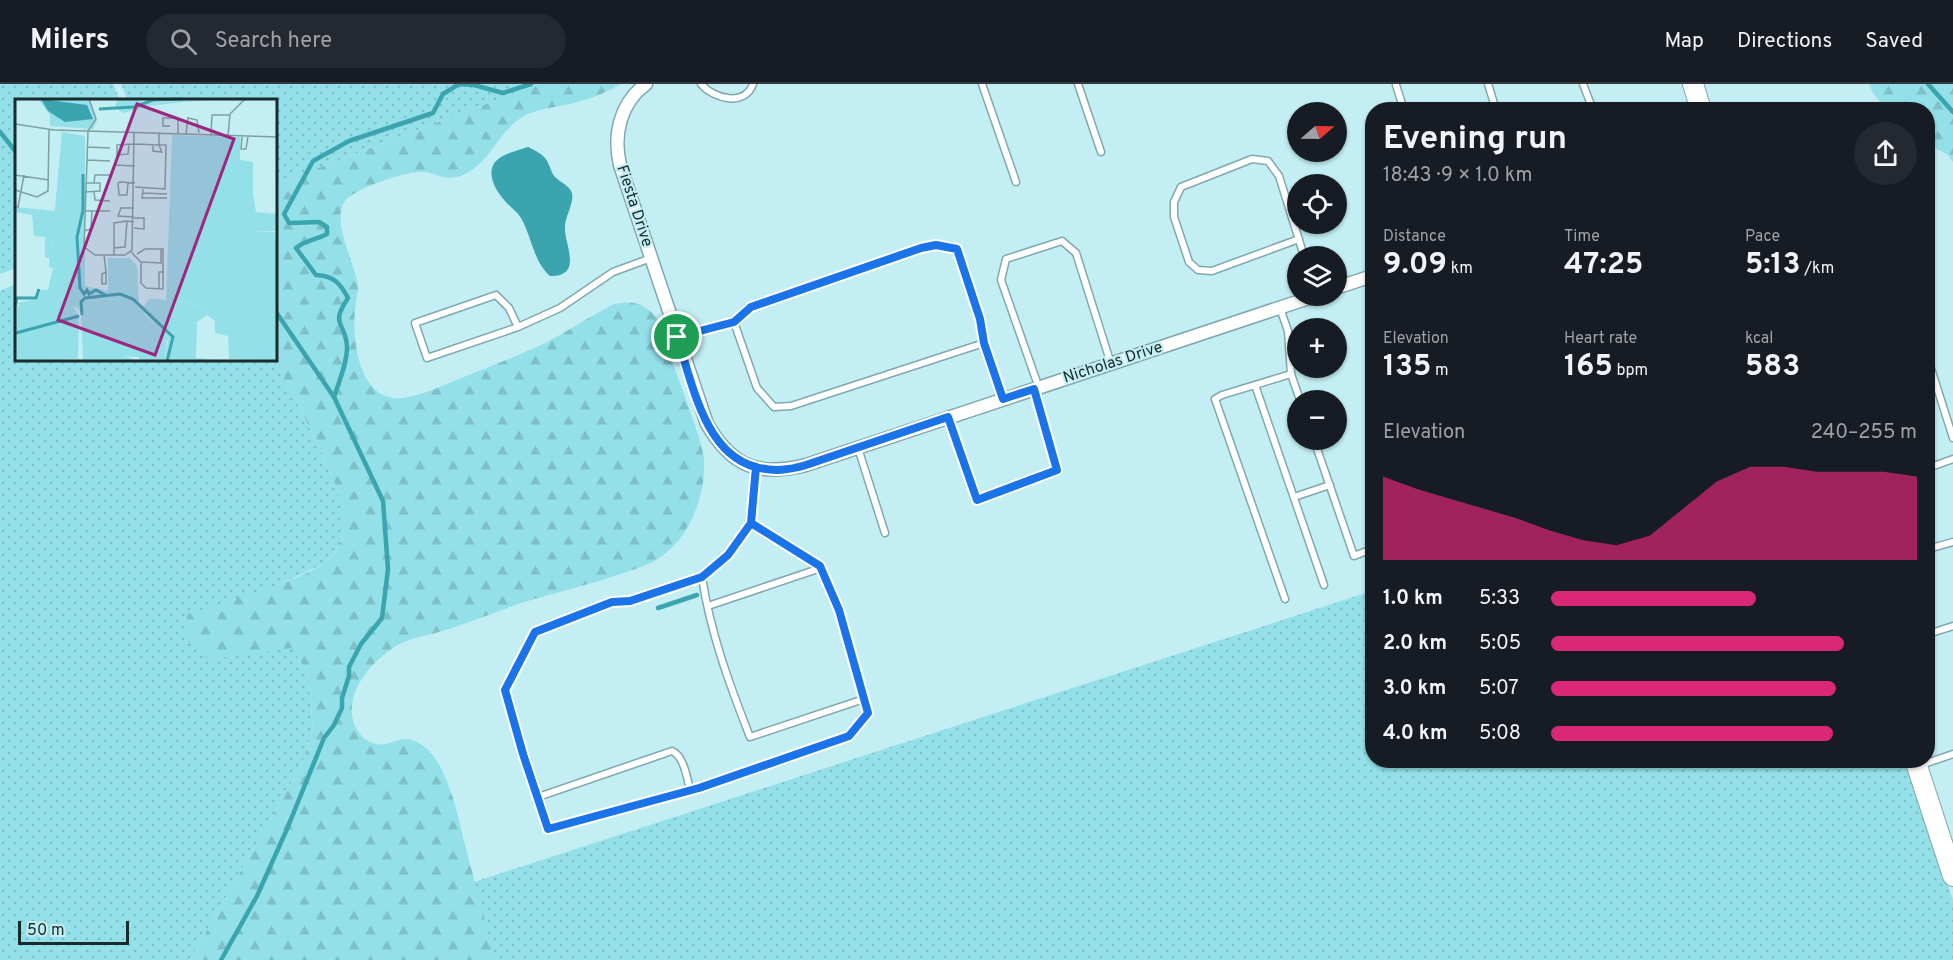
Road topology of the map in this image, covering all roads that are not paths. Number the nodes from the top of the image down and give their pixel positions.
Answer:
1 (646, 84) edge
2 (701, 84) edge
3 (753, 84) edge
4 (982, 84) edge
5 (1077, 84) edge
6 (1488, 84) edge
7 (1583, 84) edge
8 (1692, 84) edge
9 (1396, 85) edge
10 (1401, 102) edge
11 (1494, 102) edge
12 (1590, 102) edge
13 (1698, 102) edge
14 (1101, 152) dead end
15 (1016, 182) dead end
16 (1299, 239) junction
17 (1301, 246) edge
18 (651, 258) junction
19 (1365, 278) edge
20 (1347, 284) edge
21 (665, 300) joint
22 (1287, 305) edge
23 (1279, 308) junction
24 (734, 322) junction
25 (518, 327) junction
26 (1287, 328) edge
27 (677, 337) junction
28 (984, 343) junction
29 (1111, 364) junction
30 (1287, 375) edge
31 (1935, 381) edge
32 (1256, 385) junction
33 (1036, 388) junction
34 (1003, 399) junction
35 (948, 417) junction
36 (1953, 438) edge
37 (858, 448) junction
38 (1318, 450) edge
39 (1953, 459) edge
40 (1935, 465) edge
41 (756, 467) junction
42 (1330, 485) junction
43 (1293, 497) junction
44 (751, 523) junction
45 (885, 532) dead end
46 (1953, 542) edge
47 (1935, 547) edge
48 (1365, 552) edge
49 (821, 568) junction
50 (702, 577) junction
51 (1324, 585) dead end
52 (1285, 599) dead end
53 (708, 606) junction
54 (1953, 626) edge
55 (1935, 632) edge
56 (864, 699) junction
57 (1953, 754) edge
58 (1935, 758) edge
59 (1918, 768) edge
60 (690, 790) junction
61 (537, 797) junction
62 (1953, 876) edge

1 - 18 street, Fiesta Drive
2 - 3 lane
4 - 15 lane
5 - 14 lane
6 - 11 lane
7 - 12 lane
8 - 13 main road
9 - 10 lane
16 - 16 lane
16 - 17 lane
18 - 21 street, Fiesta Drive
18 - 25 lane
19 - 20 street
21 - 27 street, Nicholas Drive
22 - 23 street, Nicholas Drive
23 - 26 lane
23 - 29 street, Nicholas Drive
24 - 27 lane
24 - 28 lane
24 - 28 lane
25 - 25 lane
27 - 41 street, Nicholas Drive
28 - 34 lane
29 - 33 street, Nicholas Drive
29 - 33 lane
30 - 32 lane
31 - 36 lane
32 - 43 lane
32 - 52 lane
33 - 34 street, Nicholas Drive
33 - 35 lane
34 - 35 street, Nicholas Drive
35 - 37 street, Nicholas Drive
37 - 41 street, Nicholas Drive
37 - 45 lane
38 - 42 lane
39 - 40 lane
41 - 44 lane
42 - 43 lane
42 - 48 lane
43 - 51 lane
44 - 49 lane
44 - 50 lane
46 - 47 lane
49 - 53 lane
49 - 56 lane
50 - 53 lane
50 - 61 lane
53 - 56 lane
54 - 55 lane
56 - 60 lane
57 - 58 lane
59 - 62 main road
60 - 61 lane
60 - 61 lane

